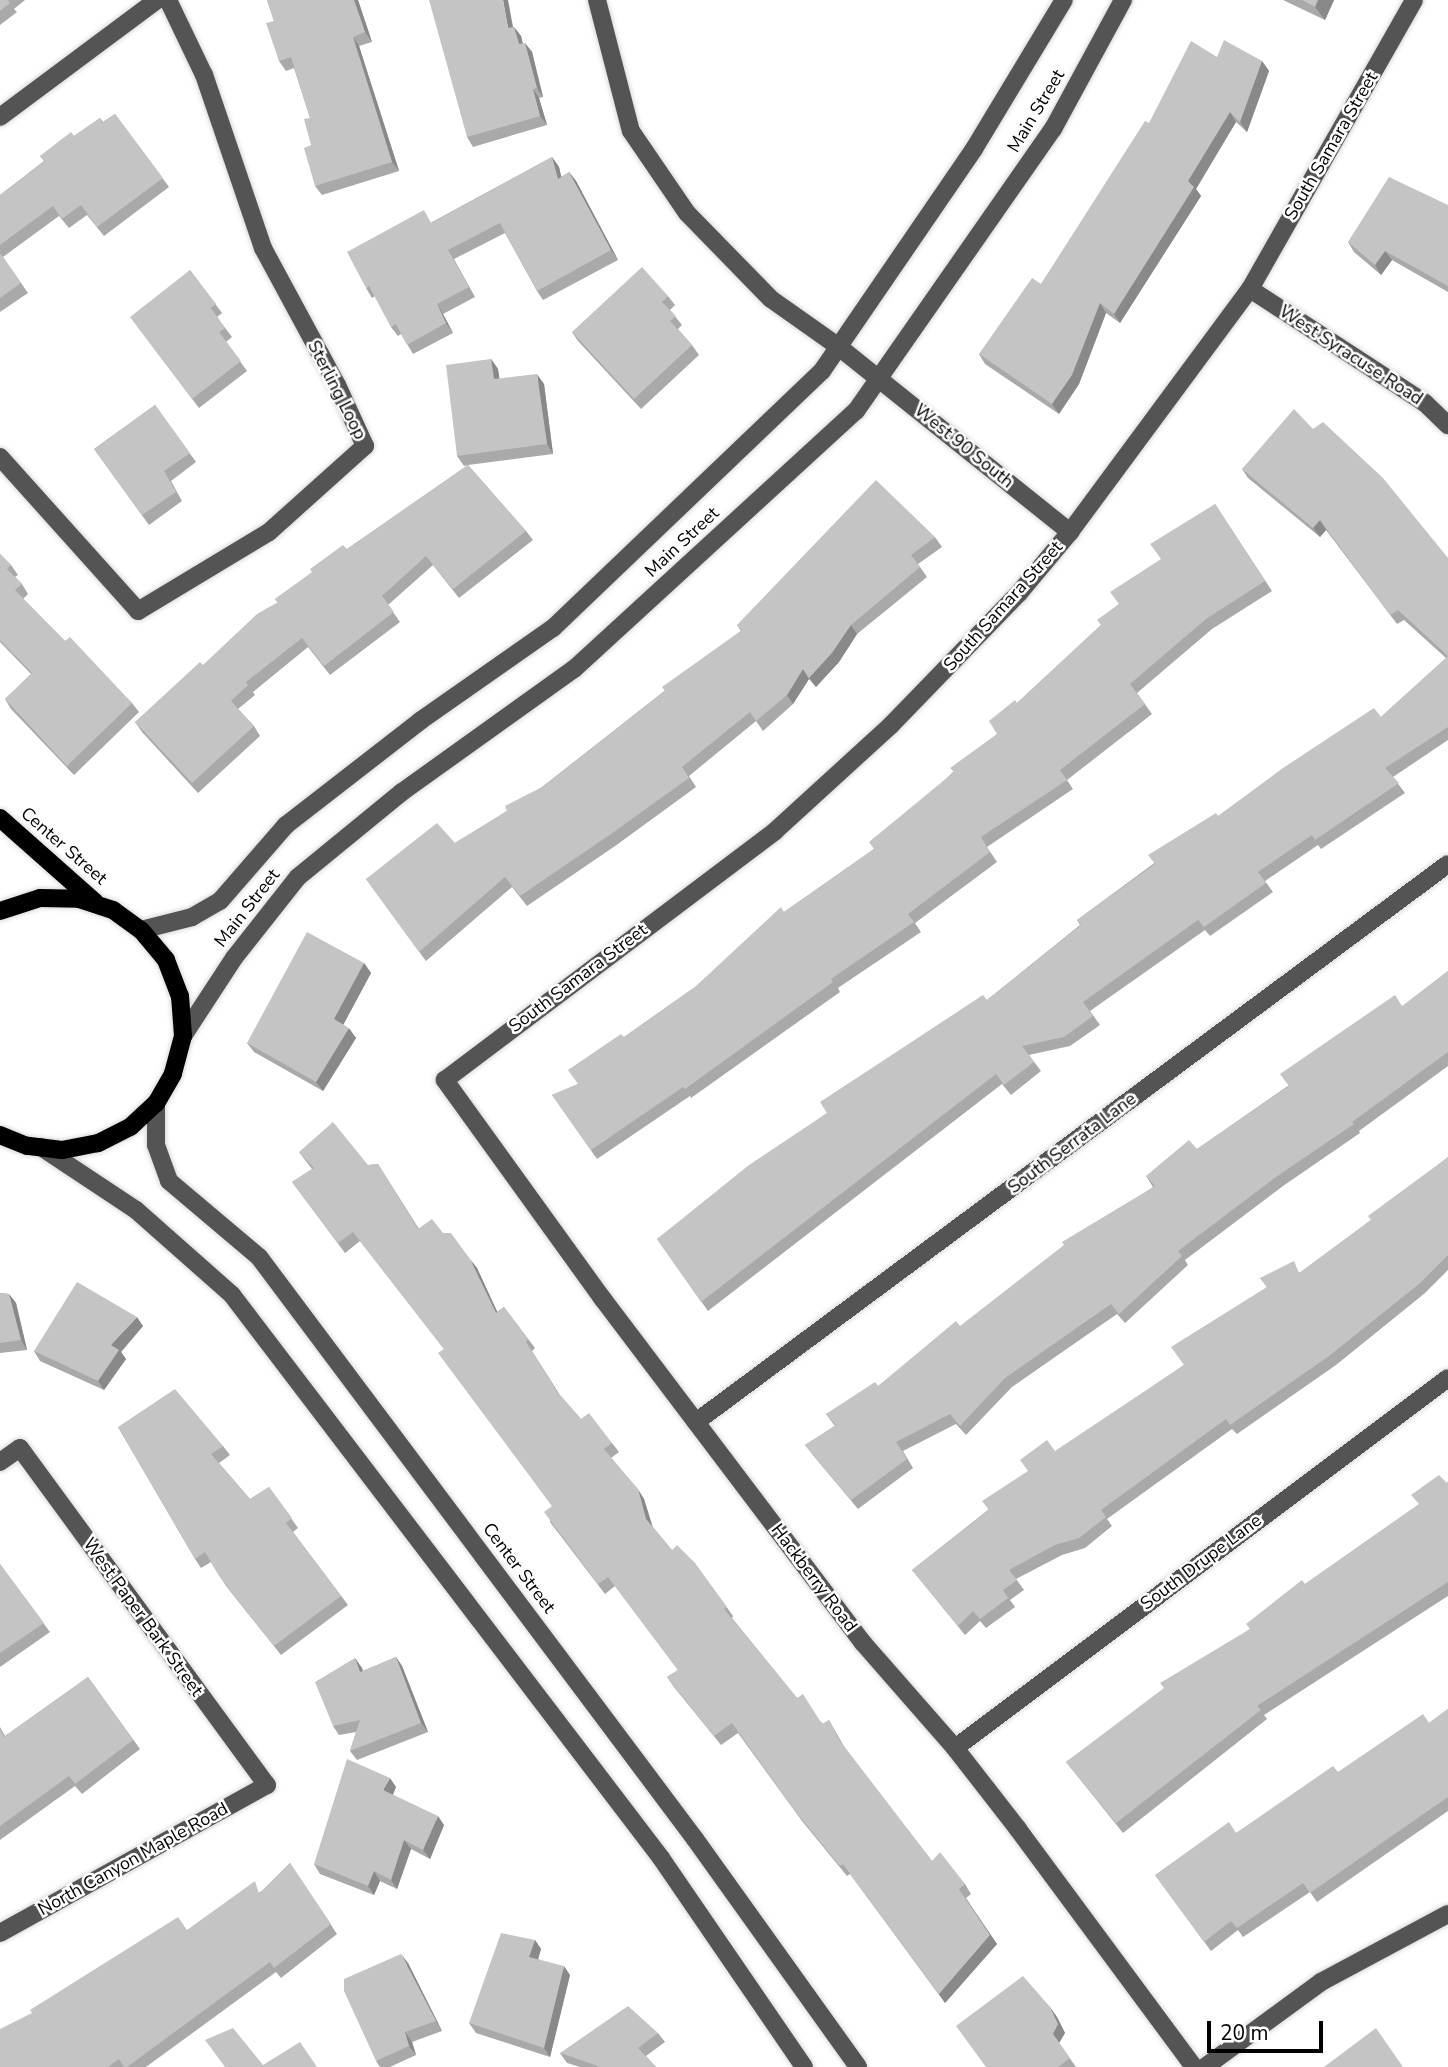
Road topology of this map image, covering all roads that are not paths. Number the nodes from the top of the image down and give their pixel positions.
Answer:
1 (157, 0) edge
2 (168, 0) edge
3 (597, 0) edge
4 (1064, 0) edge
5 (1123, 0) edge
6 (1414, 0) edge
7 (0, 117) edge
8 (1250, 289) junction
9 (839, 347) junction
10 (879, 378) junction
11 (1448, 425) edge
12 (0, 457) edge
13 (1070, 532) junction
14 (0, 818) edge
15 (1448, 864) edge
16 (100, 906) junction
17 (0, 911) edge
18 (141, 930) junction
19 (183, 1036) junction
20 (445, 1080) joint
21 (156, 1103) junction
22 (3, 1137) edge
23 (41, 1147) junction
24 (1448, 1378) edge
25 (696, 1422) junction
26 (0, 1462) edge
27 (955, 1748) junction
28 (267, 1785) joint
29 (1448, 1914) edge
30 (0, 1933) edge
31 (804, 2067) edge
32 (858, 2067) edge
33 (1194, 2067) edge
34 (1205, 2067) edge

1 - 7 street
2 - 12 street, Sterling Loop
3 - 9 street, West 90 South
4 - 9 street, Main Street
5 - 10 street, Main Street
6 - 8 street, South Samara Street
8 - 11 street, West Syracuse Road
8 - 13 street, South Samara Street
9 - 10 street, West 90 South
9 - 18 street, Main Street
10 - 13 street, West 90 South
10 - 19 street, Main Street
13 - 20 street, South Samara Street
14 - 16 main road, Center Street
15 - 25 street, South Serrata Lane
16 - 17 main road
16 - 18 main road
18 - 19 main road
19 - 21 main road
20 - 25 street, Hackberry Road
21 - 23 main road
21 - 32 street, Center Street
22 - 23 main road
23 - 31 street
24 - 27 street, South Drupe Lane
25 - 27 street, Hackberry Road
26 - 28 street, West Paper Bark Street
27 - 33 street, Hackberry Road
28 - 30 street, North Canyon Maple Road
29 - 34 street

